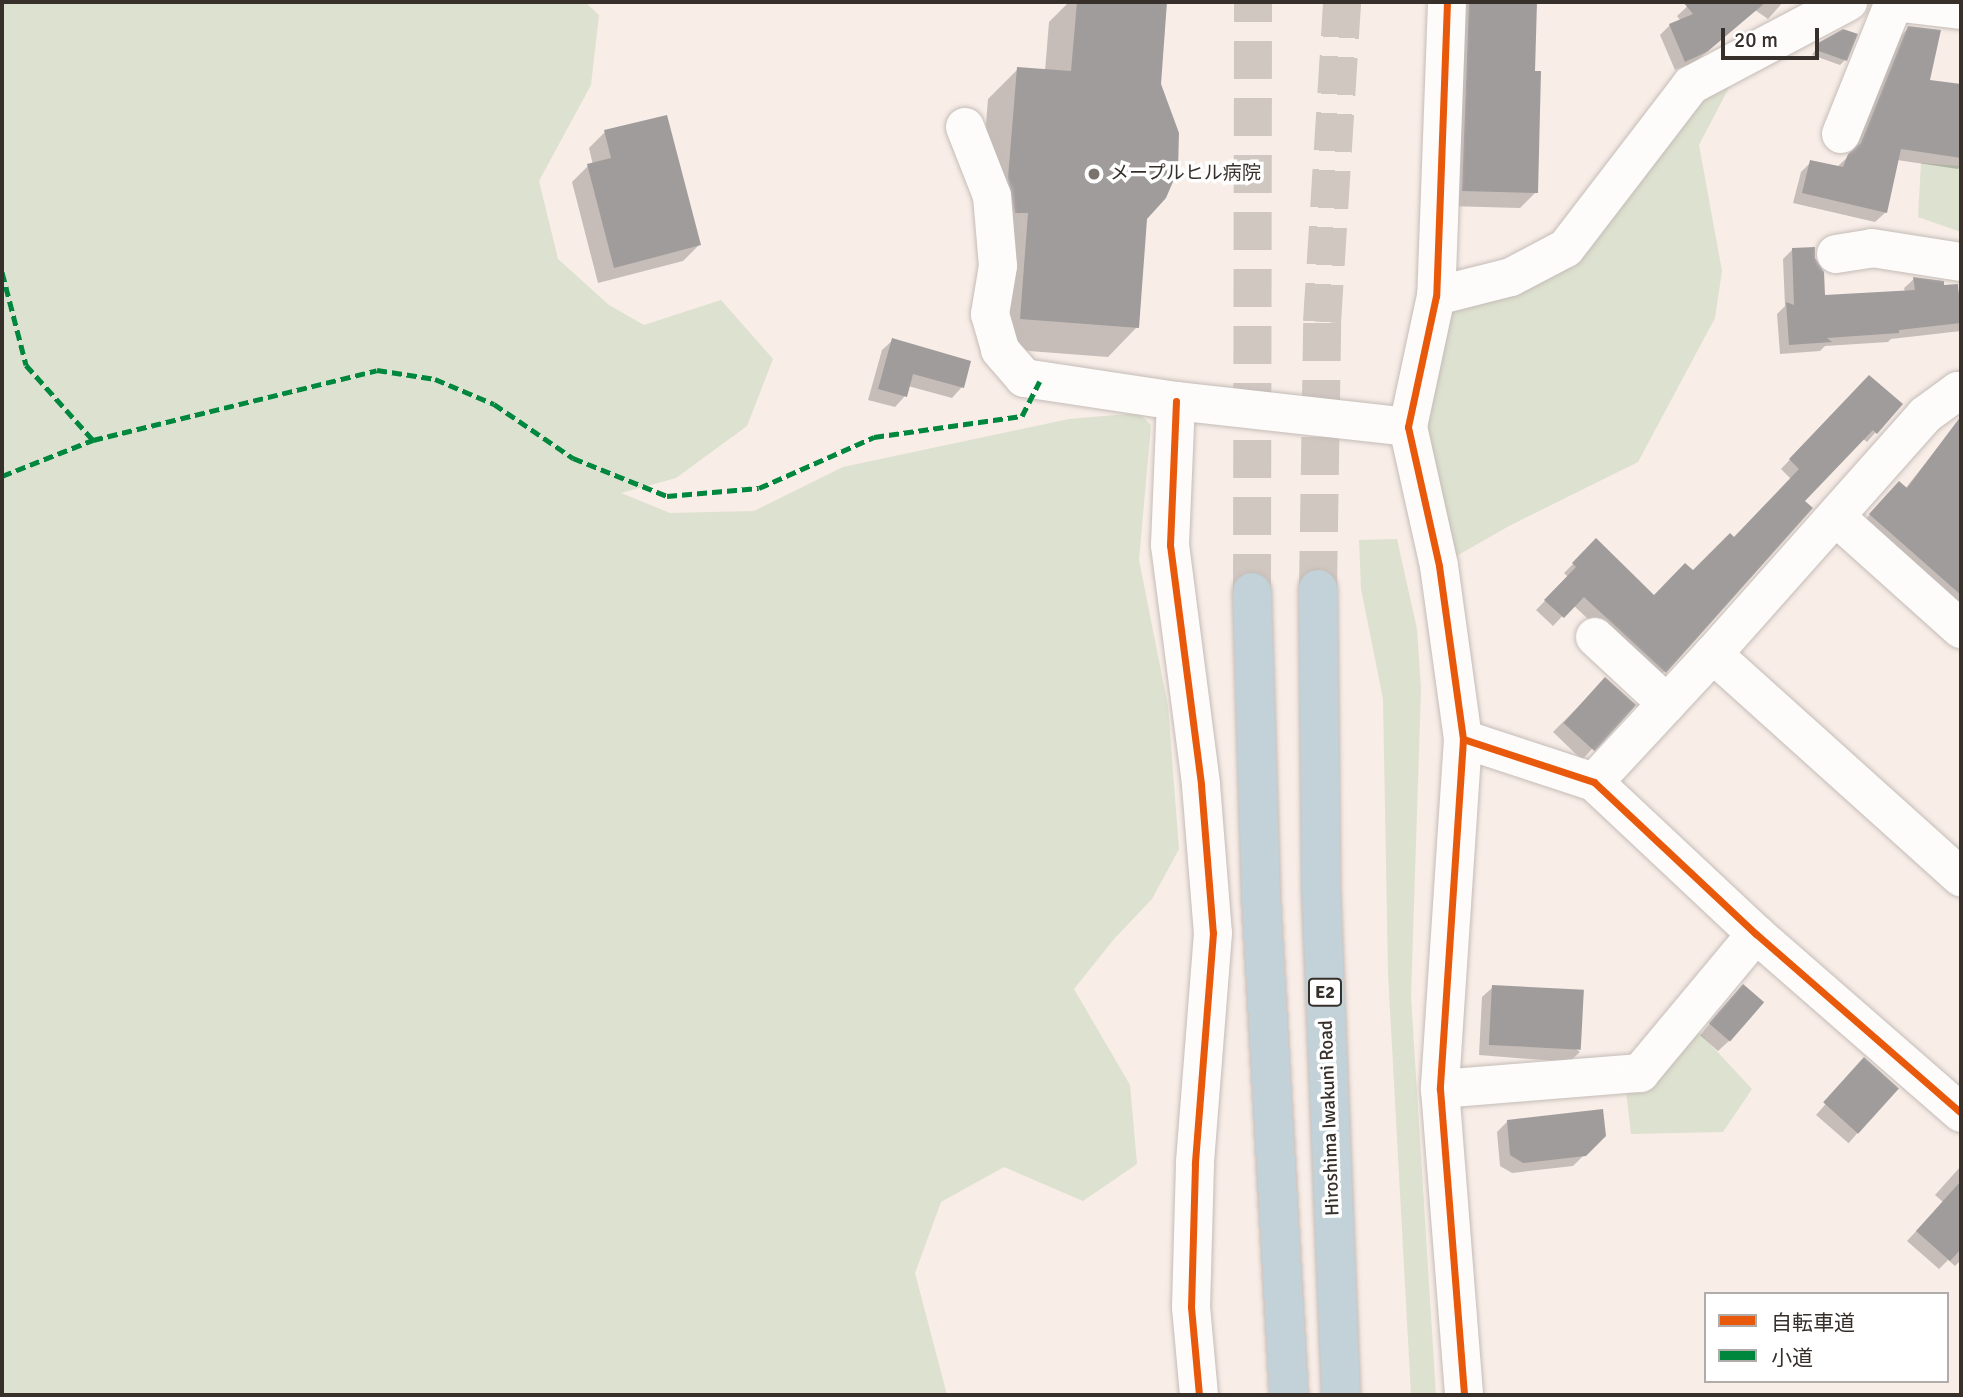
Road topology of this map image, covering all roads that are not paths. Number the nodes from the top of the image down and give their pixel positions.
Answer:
1 (1447, 2) edge
2 (1848, 2) edge
3 (1894, 2) edge
4 (1961, 10) edge
5 (965, 127) dead end
6 (1841, 134) dead end
7 (1836, 254) dead end
8 (1961, 262) edge
9 (1436, 296) junction
10 (1961, 393) edge
11 (1176, 401) junction
12 (1408, 427) junction
13 (1836, 517) junction
14 (1318, 589) tunnel mouth
15 (1252, 592) tunnel mouth
16 (1961, 629) edge
17 (1595, 637) dead end
18 (1713, 654) junction
19 (1667, 704) junction
20 (1463, 739) junction
21 (1594, 782) junction
22 (1961, 877) edge
23 (1756, 934) junction
24 (1440, 1089) junction
25 (1961, 1113) edge
26 (1199, 1395) edge
27 (1289, 1395) edge
28 (1341, 1395) edge
29 (1464, 1395) edge

1 - 9 street
2 - 9 street
3 - 4 street
3 - 6 street
5 - 11 street
7 - 8 street
9 - 12 street
10 - 13 street
11 - 12 street
11 - 26 street
12 - 20 street
13 - 16 street
13 - 18 street
14 - 28 highway, Hiroshima Iwakuni Road / E2
15 - 27 highway
17 - 19 street
18 - 19 street
18 - 22 street
19 - 21 street
20 - 21 street
20 - 24 street
21 - 23 street
23 - 24 street
23 - 25 street
24 - 29 street

